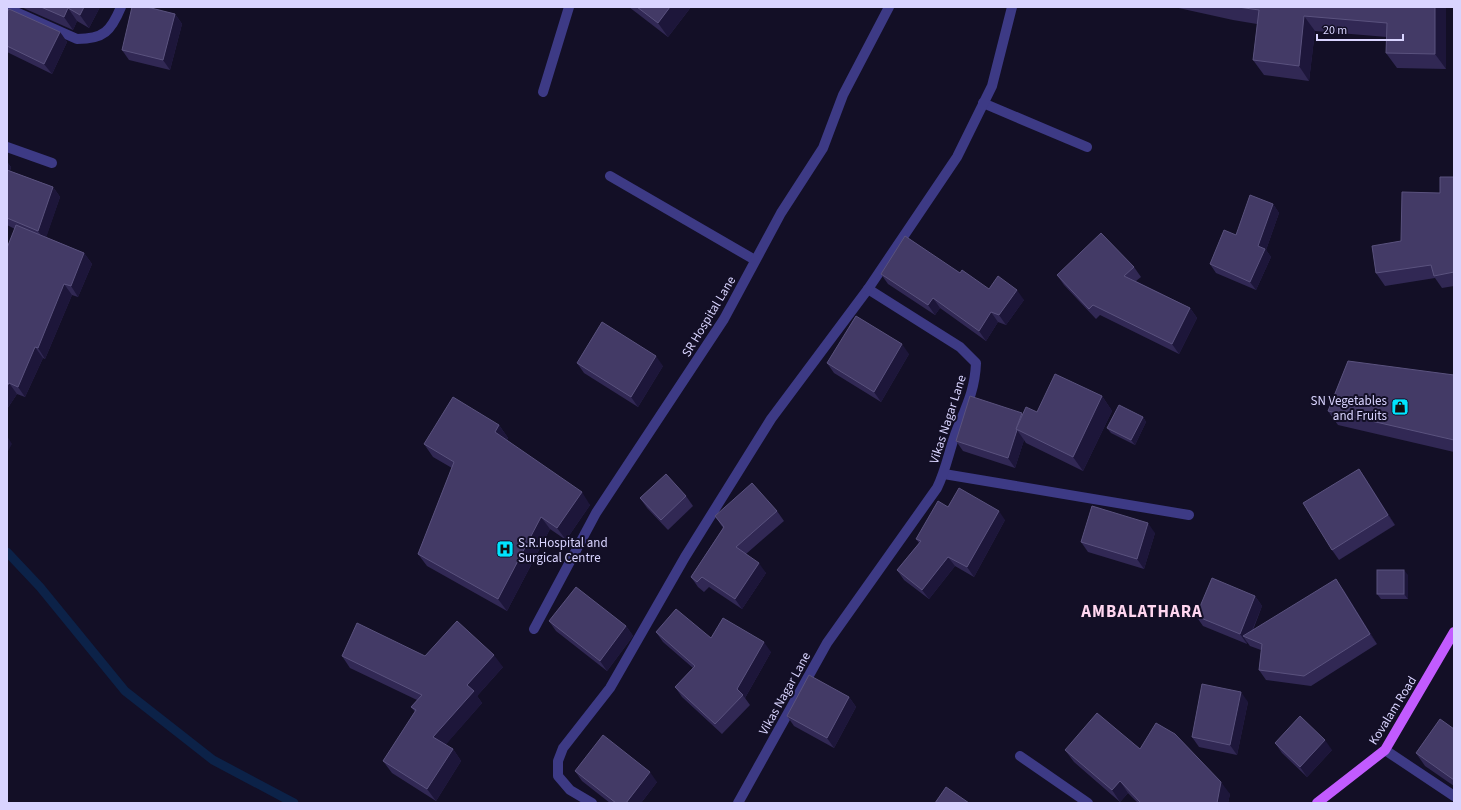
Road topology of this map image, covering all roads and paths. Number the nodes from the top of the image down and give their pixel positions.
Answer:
1 (121, 7) edge
2 (570, 7) edge
3 (888, 7) edge
4 (1012, 7) edge
5 (7, 8) edge
6 (543, 92) dead end
7 (983, 103) junction
8 (7, 147) edge
9 (1087, 147) dead end
10 (52, 163) dead end
11 (610, 176) dead end
12 (756, 260) junction
13 (868, 289) junction
14 (944, 474) junction
15 (1189, 515) dead end
16 (534, 629) dead end
17 (1454, 632) edge
18 (1385, 750) junction
19 (1020, 756) dead end
20 (1454, 796) edge
21 (592, 803) edge
22 (738, 803) edge
23 (1088, 803) edge
24 (1317, 803) edge

1 - 5 street
2 - 6 street
3 - 12 street, SR Hospital Lane
4 - 7 street
7 - 9 street
7 - 13 street
8 - 10 street
11 - 12 street
12 - 16 street, SR Hospital Lane
13 - 14 street, Vikas Nagar Lane
13 - 21 street
14 - 15 street
14 - 22 street, Vikas Nagar Lane
17 - 18 main road, Kovalam Road
18 - 20 street
18 - 24 main road, Kovalam Road
19 - 23 street

